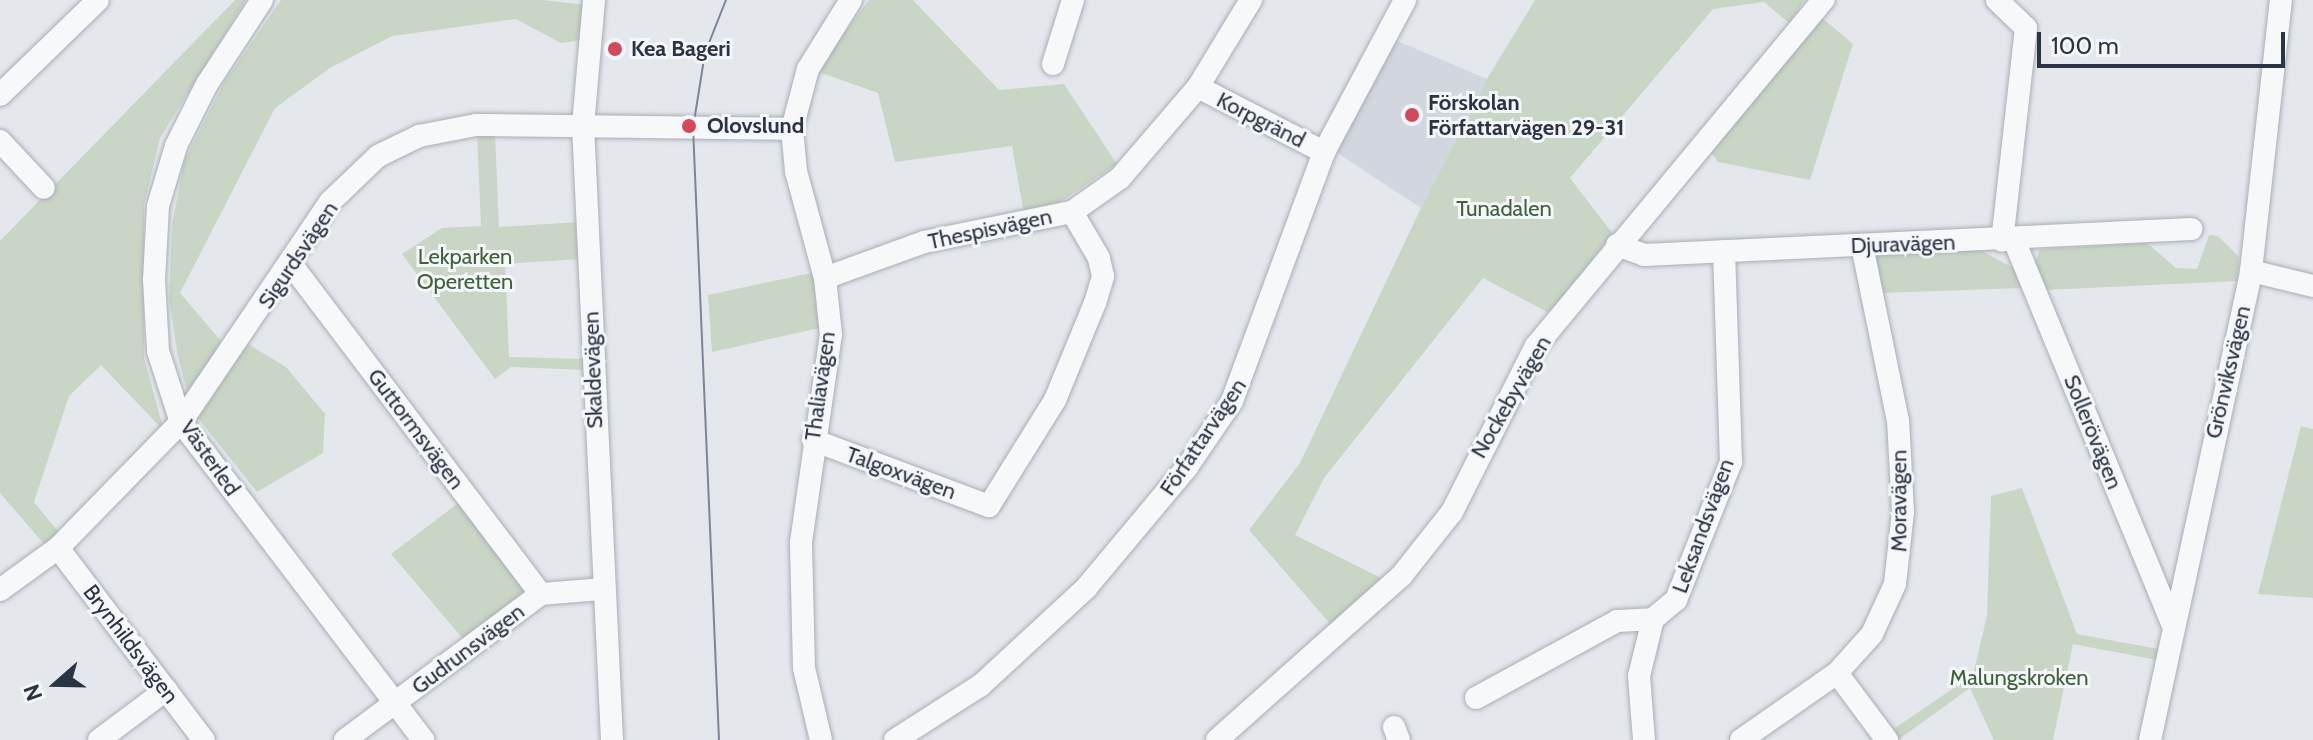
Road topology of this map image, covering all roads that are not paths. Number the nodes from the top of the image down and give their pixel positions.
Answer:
1 (98, 0) edge
2 (262, 0) edge
3 (594, 0) edge
4 (851, 0) edge
5 (1073, 0) edge
6 (1251, 0) edge
7 (1405, 0) edge
8 (1823, 0) edge
9 (1997, 0) edge
10 (2281, 0) edge
11 (1053, 64) dead end
12 (1198, 87) junction
13 (0, 95) edge
14 (583, 125) junction
15 (792, 129) junction
16 (0, 141) edge
17 (1324, 152) junction
18 (44, 188) dead end
19 (1072, 212) junction
20 (2191, 229) dead end
21 (2008, 240) junction
22 (1617, 245) junction
23 (1862, 246) junction
24 (1724, 251) junction
25 (291, 264) junction
26 (2251, 271) junction
27 (825, 278) junction
28 (2313, 286) edge
29 (181, 422) junction
30 (813, 440) junction
31 (58, 548) junction
32 (602, 589) junction
33 (0, 590) edge
34 (541, 594) junction
35 (1653, 619) junction
36 (2173, 624) junction
37 (1837, 673) junction
38 (166, 690) junction
39 (1476, 698) dead end
40 (395, 703) junction
41 (99, 740) edge
42 (204, 740) edge
43 (345, 740) edge
44 (423, 740) edge
45 (612, 740) edge
46 (821, 740) edge
47 (895, 740) edge
48 (1217, 740) edge
49 (1644, 740) edge
50 (1741, 740) edge
51 (1887, 740) edge
52 (2150, 740) edge

1 - 13 street
2 - 29 street, Västerled
3 - 14 street, Skaldevägen
4 - 15 street, Thaliavägen
5 - 11 street
6 - 12 street, Thespisvägen
7 - 17 street, Författarvägen
8 - 22 street, Nockebyvägen
9 - 21 street, Sollerövägen
10 - 26 street, Grönviksvägen
12 - 17 street, Korpgränd
12 - 19 street, Thespisvägen
14 - 15 street, Sigurdsvägen
14 - 25 street, Sigurdsvägen
14 - 32 street, Skaldevägen
15 - 27 street, Thaliavägen
16 - 18 street
17 - 47 street, Författarvägen
19 - 27 street, Thespisvägen
19 - 30 street, Talgoxvägen
20 - 21 street, Djuravägen
21 - 23 street, Djuravägen
21 - 36 street, Sollerövägen
22 - 24 street, Djuravägen
22 - 48 street, Nockebyvägen
23 - 24 street, Djuravägen
23 - 37 street, Moravägen
24 - 35 street, Leksandsvägen
25 - 29 street, Sigurdsvägen
25 - 34 street, Guttormsvägen
26 - 28 street
26 - 36 street, Grönviksvägen
27 - 30 street, Thaliavägen
29 - 31 street, Sigurdsvägen
29 - 40 street, Västerled
30 - 46 street, Thaliavägen
31 - 33 street, Sigurdsvägen
31 - 38 street, Brynhildsvägen
32 - 34 street, Gudrunsvägen
32 - 45 street, Skaldevägen
34 - 40 street, Gudrunsvägen
35 - 39 street
35 - 49 street, Leksandsvägen
36 - 52 street, Grönviksvägen
37 - 50 street, Moravägen
37 - 51 street
38 - 41 street
38 - 42 street, Brynhildsvägen
40 - 43 street, Gudrunsvägen
40 - 44 street, Västerled

